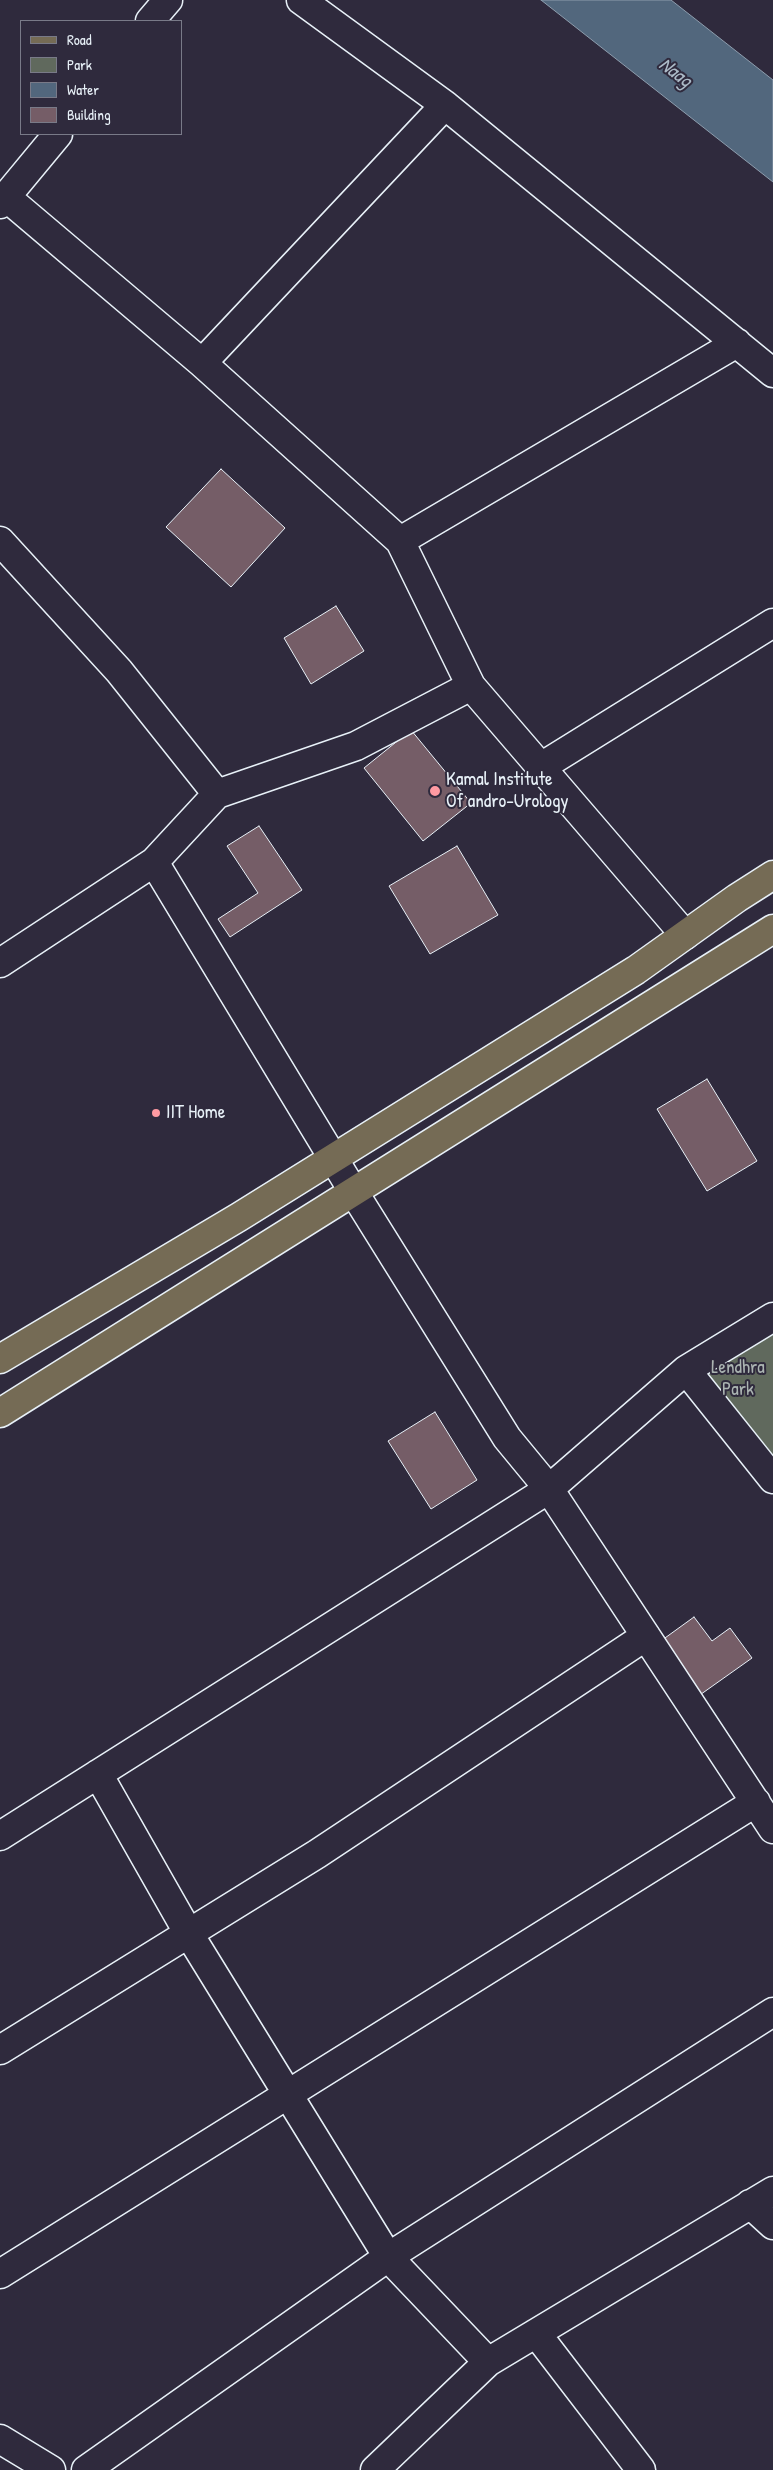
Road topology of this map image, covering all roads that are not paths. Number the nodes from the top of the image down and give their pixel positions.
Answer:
1 (168, 0) edge
2 (301, 0) edge
3 (151, 20) edge
4 (444, 105) junction
5 (57, 135) edge
6 (3, 200) edge
7 (737, 343) junction
8 (202, 363) junction
9 (773, 373) edge
10 (0, 541) edge
11 (400, 541) junction
12 (773, 622) edge
13 (471, 686) junction
14 (541, 767) junction
15 (217, 794) junction
16 (154, 862) junction
17 (773, 876) edge
18 (773, 930) edge
19 (686, 935) junction
20 (0, 963) edge
21 (335, 1158) junction
22 (353, 1191) junction
23 (773, 1317) edge
24 (0, 1359) edge
25 (686, 1370) junction
26 (0, 1413) edge
27 (773, 1479) edge
28 (549, 1489) junction
29 (646, 1636) junction
30 (98, 1774) junction
31 (756, 1802) junction
32 (773, 1829) edge
33 (0, 1836) edge
34 (189, 1934) junction
35 (773, 2012) edge
36 (0, 2050) edge
37 (288, 2094) junction
38 (762, 2197) edge
39 (773, 2225) edge
40 (388, 2257) junction
41 (0, 2274) edge
42 (536, 2333) junction
43 (488, 2362) junction
44 (0, 2439) edge
45 (51, 2470) edge
46 (86, 2470) edge
47 (375, 2470) edge
48 (640, 2470) edge

1 - 3 street
2 - 4 street
4 - 7 street
4 - 8 street
5 - 6 street
6 - 8 street
7 - 9 street
7 - 11 street
8 - 11 street
10 - 15 street
11 - 13 street
12 - 14 street
13 - 14 street
13 - 15 street
14 - 19 street
15 - 16 street
16 - 20 street
16 - 21 street
17 - 19 main road
18 - 22 main road
19 - 21 main road
21 - 22 street
21 - 24 main road
22 - 26 main road
22 - 28 street
23 - 25 street
25 - 27 street
25 - 28 street
28 - 29 street
28 - 30 street
29 - 31 street
29 - 34 street
30 - 33 street
30 - 34 street
31 - 32 street
31 - 37 street
34 - 36 street
34 - 37 street
35 - 40 street
37 - 40 street
37 - 41 street
38 - 39 street
38 - 42 street
40 - 43 street
40 - 46 street
42 - 43 street
42 - 48 street
43 - 47 street
44 - 45 street

